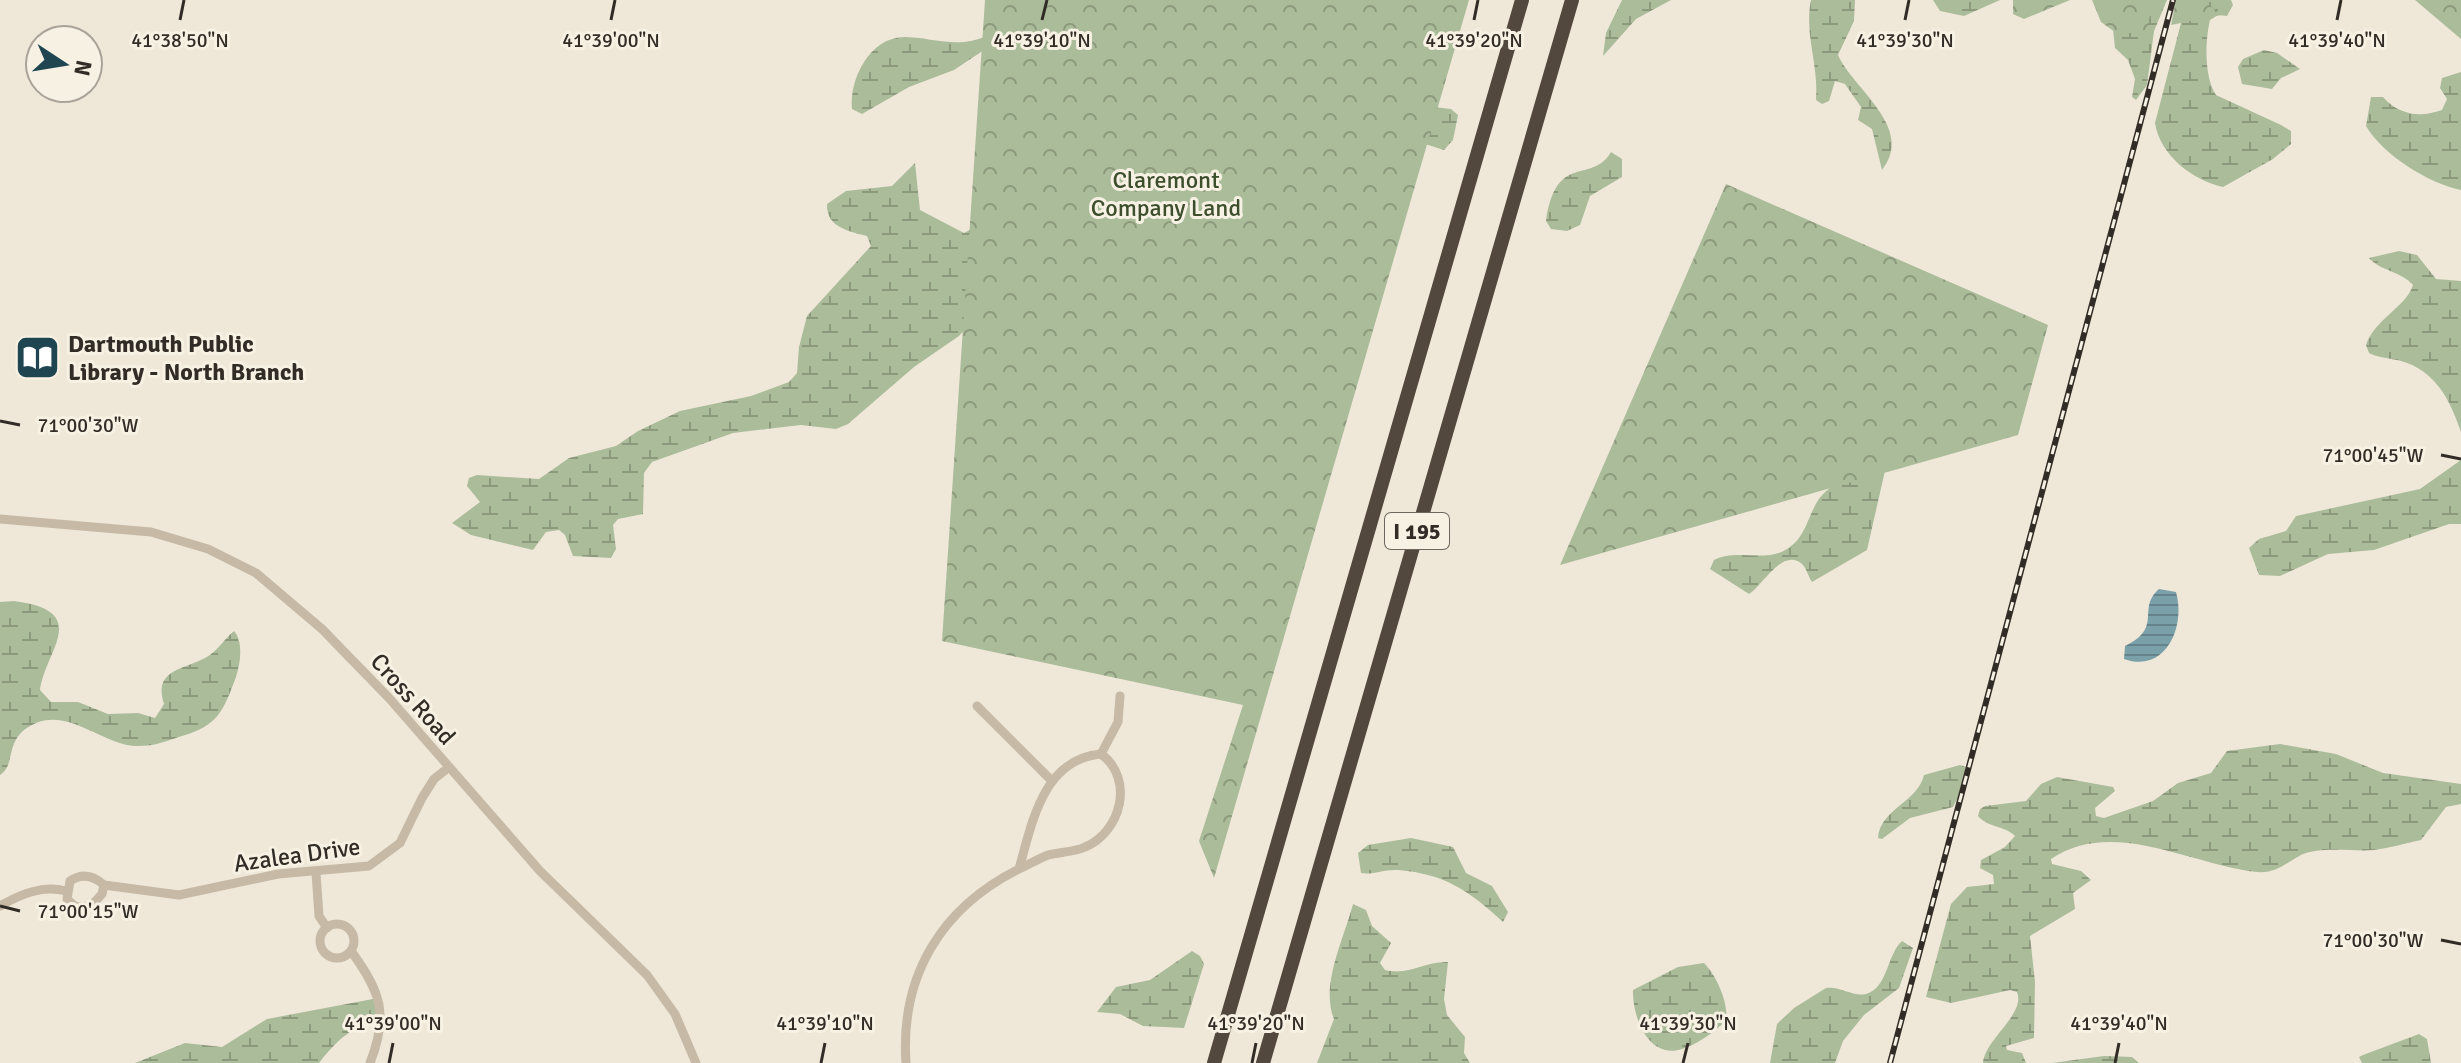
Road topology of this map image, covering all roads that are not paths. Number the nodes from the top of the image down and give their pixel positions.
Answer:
1 (1522, 0) edge
2 (1572, 0) edge
3 (0, 519) edge
4 (1120, 696) dead end
5 (977, 706) dead end
6 (1101, 754) junction
7 (448, 768) junction
8 (1051, 780) junction
9 (1019, 869) junction
10 (316, 873) junction
11 (104, 885) junction
12 (66, 891) junction
13 (0, 906) edge
14 (327, 928) junction
15 (351, 951) junction
16 (370, 1063) edge
17 (696, 1063) edge
18 (906, 1063) edge
19 (1214, 1063) edge
20 (1263, 1063) edge

1 - 19 highway, I 195
2 - 20 highway, I 195
3 - 7 street, Cross Road
4 - 6 street
5 - 8 street
6 - 8 street
6 - 9 street
7 - 10 street, Azalea Drive
7 - 17 street, Cross Road
8 - 9 street
9 - 18 street
10 - 11 street, Azalea Drive
10 - 14 street
11 - 12 street, Azalea Drive
11 - 12 street, Azalea Drive
12 - 13 street, Azalea Drive
14 - 15 street
14 - 15 street
15 - 16 street

